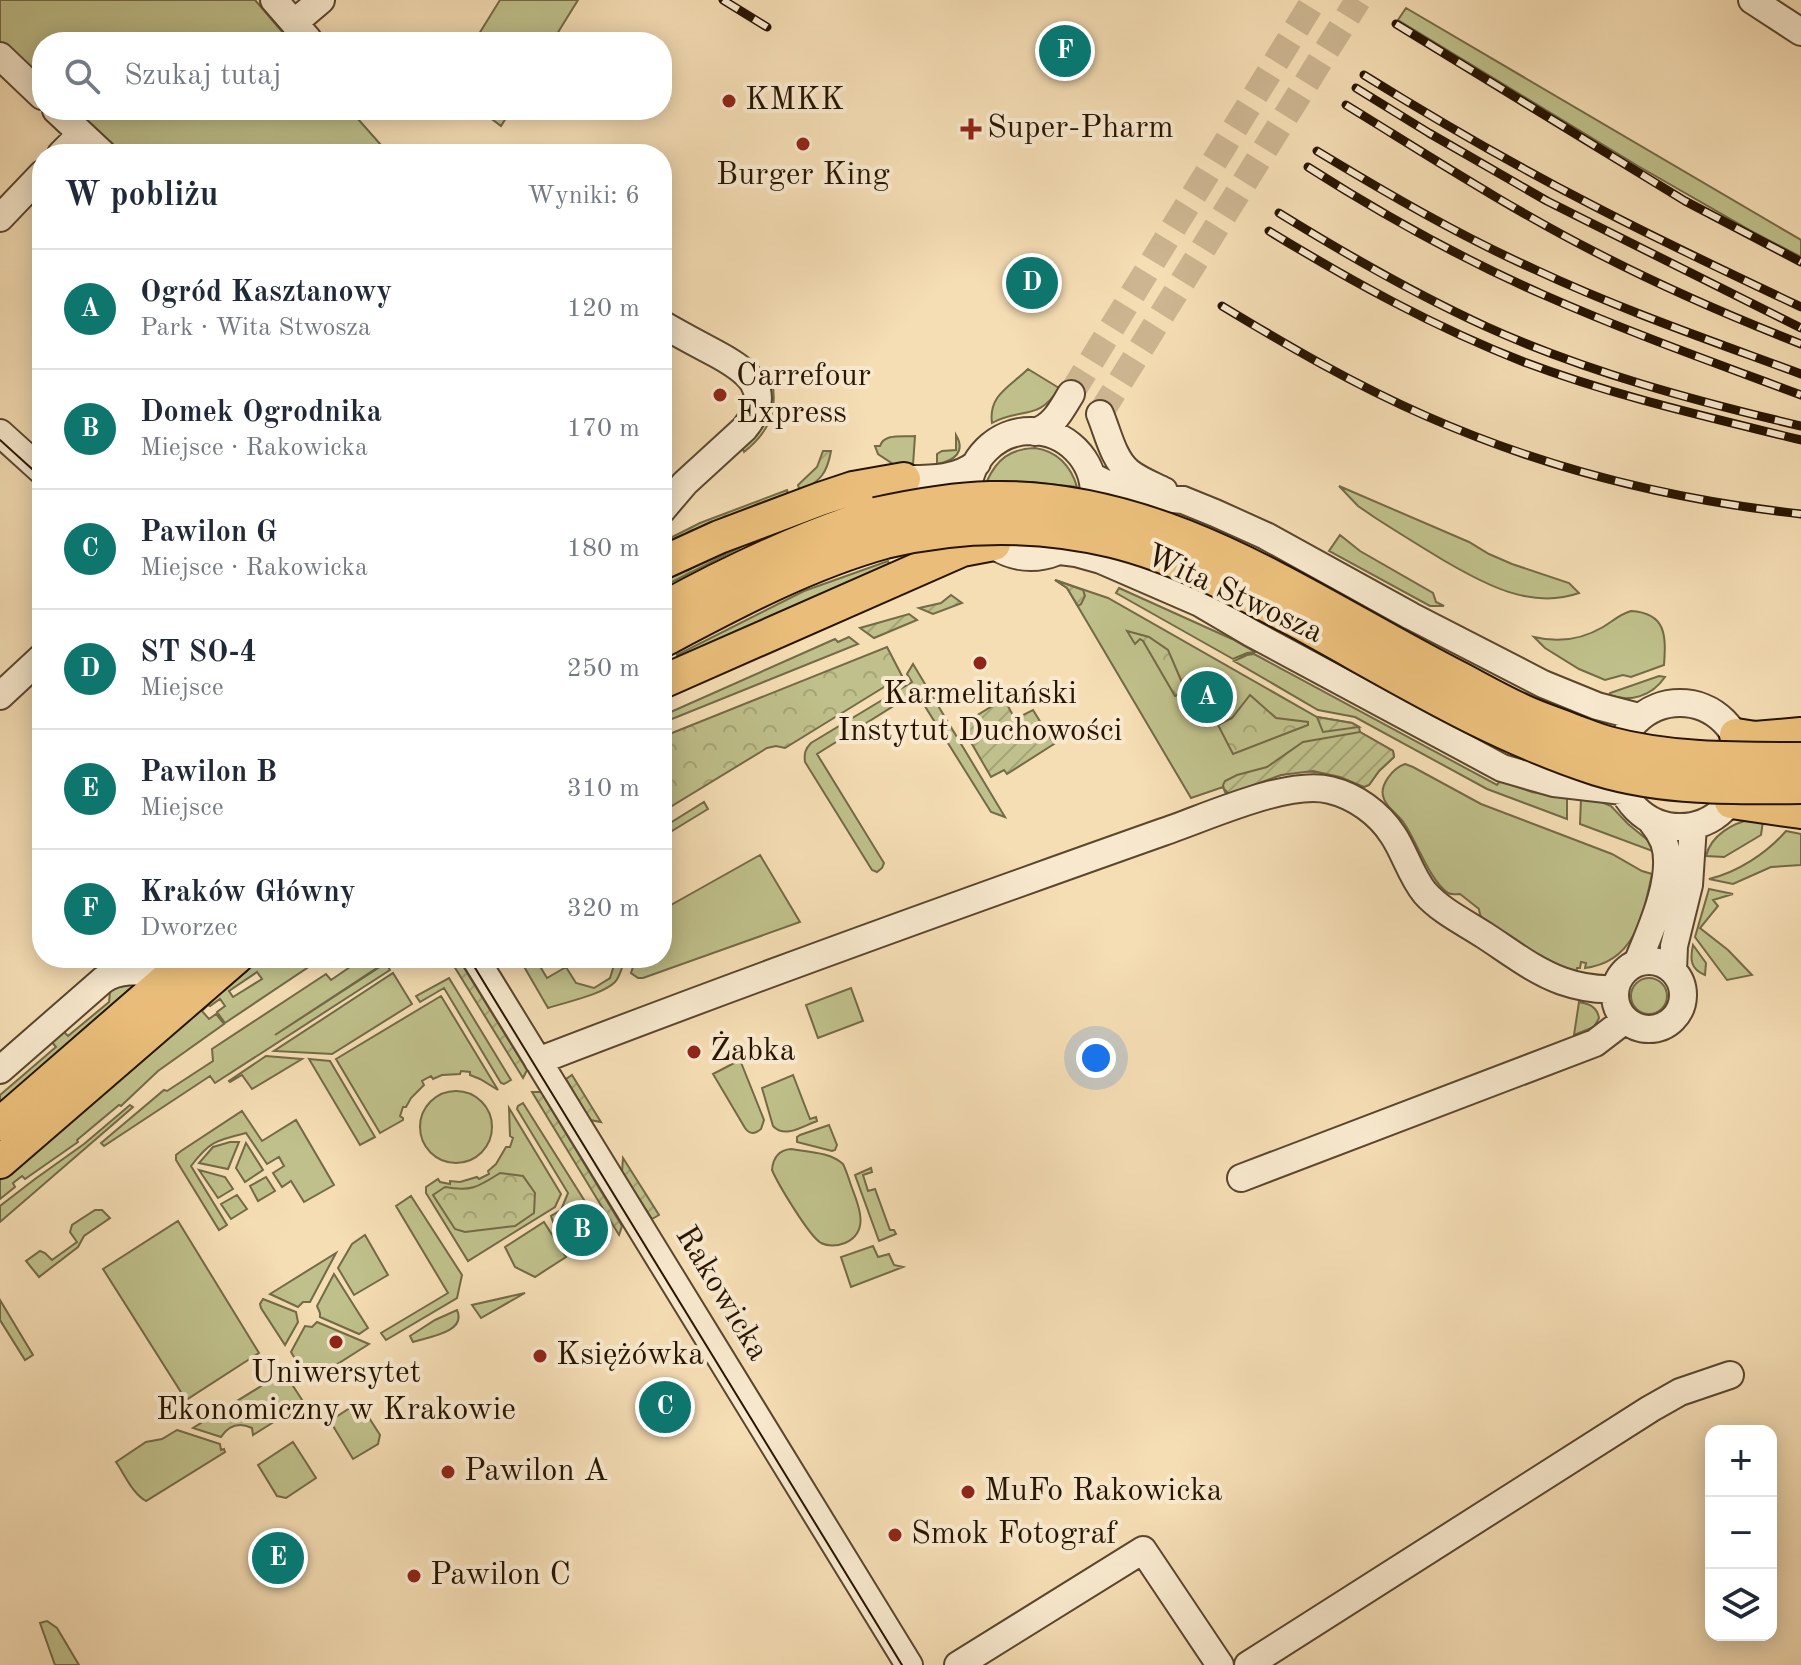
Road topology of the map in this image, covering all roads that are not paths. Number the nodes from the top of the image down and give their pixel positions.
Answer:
1 (274, 0) edge
2 (321, 0) edge
3 (1752, 0) edge
4 (1801, 32) edge
5 (0, 56) edge
6 (32, 86) edge
7 (66, 120) edge
8 (81, 134) junction
9 (71, 144) edge
10 (92, 144) edge
11 (32, 184) edge
12 (0, 218) edge
13 (672, 329) edge
14 (1071, 394) tunnel mouth
15 (1035, 432) junction
16 (0, 433) edge
17 (32, 462) edge
18 (977, 463) junction
19 (1090, 468) junction
20 (904, 479) joint
21 (672, 498) edge
22 (1183, 500) junction
23 (880, 528) junction
24 (994, 544) junction
25 (1060, 551) junction
26 (672, 558) edge
27 (672, 604) edge
28 (672, 636) edge
29 (32, 666) edge
30 (672, 678) edge
31 (0, 696) edge
32 (1639, 717) junction
33 (1801, 734) edge
34 (1736, 735) junction
35 (1801, 759) edge
36 (1801, 787) edge
37 (1623, 791) junction
38 (1731, 802) junction
39 (1801, 812) edge
40 (1651, 821) junction
41 (1693, 826) junction
42 (1637, 963) junction
43 (159, 968) edge
44 (180, 968) edge
45 (224, 968) edge
46 (481, 968) edge
47 (1673, 971) junction
48 (1615, 989) junction
49 (1625, 1020) junction
50 (538, 1061) junction
51 (0, 1070) edge
52 (0, 1124) edge
53 (0, 1162) edge
54 (1241, 1178) dead end
55 (1730, 1375) dead end
56 (909, 1665) edge
57 (958, 1665) edge
58 (1220, 1665) edge
59 (1248, 1665) edge

1 - 2 street
3 - 4 street
5 - 6 street
7 - 8 street
8 - 9 street
8 - 10 street
11 - 12 street
13 - 21 street
14 - 15 street
15 - 18 street
15 - 19 street
16 - 17 street
18 - 20 street
18 - 24 street
19 - 22 street, Wita Stwosza
19 - 22 street
19 - 25 street
20 - 26 main road
22 - 32 street, Wita Stwosza
23 - 27 main road, Wita Stwosza
23 - 28 main road, Wita Stwosza
23 - 35 main road, Wita Stwosza, bridge
23 - 36 main road, Wita Stwosza, bridge
24 - 25 street
24 - 30 main road
25 - 37 street, Wita Stwosza
29 - 31 street
32 - 34 street
32 - 37 street
33 - 34 main road
34 - 38 street
37 - 40 street
38 - 39 main road
38 - 41 street
40 - 41 street
40 - 42 street
41 - 47 street
42 - 47 street
42 - 48 street
43 - 51 street
44 - 52 main road
45 - 53 main road
46 - 50 street, Rakowicka
47 - 49 street
48 - 49 street
48 - 50 street
49 - 54 street
50 - 56 street, Rakowicka
55 - 59 street
57 - 58 street

